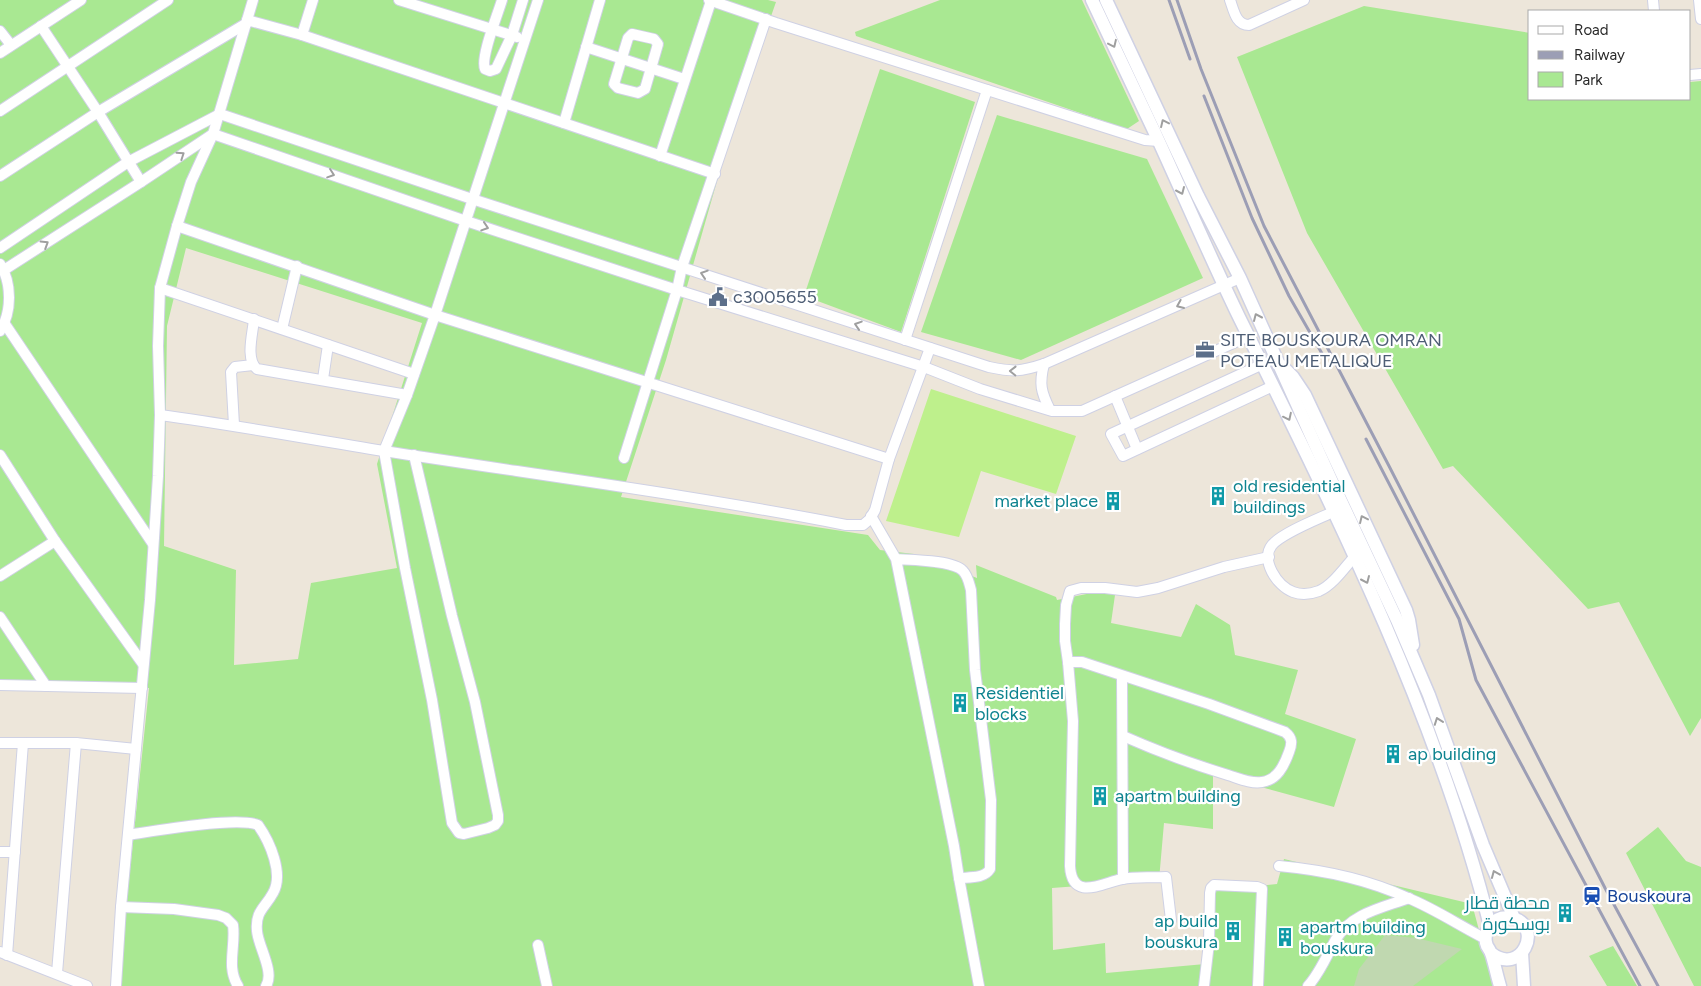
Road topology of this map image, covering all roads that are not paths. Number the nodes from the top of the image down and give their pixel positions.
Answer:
1 (81, 0) edge
2 (168, 0) edge
3 (253, 0) edge
4 (313, 0) edge
5 (398, 0) edge
6 (502, 0) edge
7 (523, 0) edge
8 (538, 0) edge
9 (600, 0) edge
10 (710, 0) edge
11 (1092, 0) edge
12 (1106, 0) edge
13 (1230, 0) edge
14 (1304, 0) edge
15 (1699, 0) edge
16 (766, 19) junction
17 (1701, 19) edge
18 (247, 22) junction
19 (41, 26) junction
20 (492, 29) junction
21 (0, 31) edge
22 (302, 35) junction
23 (512, 35) junction
24 (525, 39) junction
25 (11, 46) junction
26 (586, 47) junction
27 (0, 53) edge
28 (622, 58) junction
29 (67, 67) junction
30 (651, 68) junction
31 (684, 79) junction
32 (987, 90) junction
33 (504, 102) junction
34 (0, 111) edge
35 (98, 112) junction
36 (220, 114) junction
37 (564, 122) junction
38 (213, 134) junction
39 (1159, 142) junction
40 (660, 156) junction
41 (128, 162) junction
42 (715, 174) junction
43 (0, 176) edge
44 (142, 182) junction
45 (472, 199) junction
46 (466, 221) junction
47 (177, 226) junction
48 (0, 248) edge
49 (297, 266) junction
50 (2, 267) edge
51 (682, 267) junction
52 (1240, 278) junction
53 (1225, 285) junction
54 (160, 288) junction
55 (677, 290) junction
56 (435, 315) junction
57 (254, 319) junction
58 (2, 327) edge
59 (282, 329) junction
60 (1249, 336) junction
61 (905, 340) junction
62 (328, 344) junction
63 (930, 348) junction
64 (1044, 364) junction
65 (1263, 364) junction
66 (253, 365) junction
67 (924, 367) junction
68 (414, 374) junction
69 (323, 380) junction
70 (648, 381) junction
71 (1274, 386) junction
72 (407, 394) junction
73 (1115, 396) junction
74 (1050, 410) junction
75 (160, 415) junction
76 (234, 425) junction
77 (1128, 426) junction
78 (1137, 449) junction
79 (384, 451) junction
80 (0, 455) edge
81 (414, 455) junction
82 (624, 458) dead end
83 (889, 459) junction
84 (1333, 512) junction
85 (871, 516) junction
86 (55, 541) junction
87 (153, 544) junction
88 (1355, 556) junction
89 (1269, 557) junction
90 (896, 559) junction
91 (0, 576) edge
92 (0, 617) edge
93 (1068, 662) junction
94 (143, 664) junction
95 (1122, 676) junction
96 (0, 686) edge
97 (46, 686) junction
98 (142, 688) junction
99 (1123, 736) junction
100 (0, 743) edge
101 (23, 743) junction
102 (76, 743) junction
103 (136, 749) junction
104 (128, 835) junction
105 (0, 852) edge
106 (16, 852) junction
107 (1278, 866) dead end
108 (959, 878) junction
109 (1123, 878) junction
110 (1409, 898) junction
111 (121, 907) junction
112 (1514, 918) junction
113 (1171, 920) dead end
114 (1490, 926) junction
115 (1486, 939) junction
116 (538, 945) dead end
117 (1491, 952) junction
118 (1522, 953) junction
119 (4, 954) edge
120 (57, 974) junction
121 (87, 986) edge
122 (116, 986) edge
123 (238, 986) edge
124 (266, 986) edge
125 (547, 986) edge
126 (979, 986) edge
127 (1204, 986) edge
128 (1258, 986) edge
129 (1308, 986) edge
130 (1500, 986) edge
131 (1524, 986) edge

1 - 19 street
2 - 29 street
3 - 18 street
4 - 22 street
5 - 20 street
6 - 20 street
7 - 23 street
8 - 24 street
9 - 26 street
10 - 16 street
10 - 31 street
11 -> 39 street
52 -> 12 street
13 - 14 street
15 - 17 street
16 - 32 street
16 - 42 street
18 - 22 street
18 - 35 street
18 - 36 street
19 - 25 street
19 - 29 street
20 - 23 street
20 - 23 street
21 - 25 street
22 - 33 street
23 - 24 street
24 - 33 street
25 - 27 street
26 - 28 street
26 - 37 street
28 - 30 street
28 - 30 street
28 - 30 street
29 - 34 street
29 - 35 street
30 - 31 street
31 - 40 street
32 - 39 street
32 - 61 street
33 - 37 street
33 - 45 street
35 - 41 street
35 - 43 street
36 - 38 street
36 - 41 street
36 - 45 street
37 - 40 street
44 -> 38 street
38 -> 46 street
38 - 47 street
39 -> 53 street
40 - 42 street
41 - 44 street
41 - 48 street
42 - 51 street
50 -> 44 street
45 - 46 street
45 - 51 street
46 -> 55 street
46 - 56 street
47 - 49 street
47 - 54 street
49 - 56 street
49 - 59 street
50 - 58 street
51 - 55 street
61 -> 51 street
52 - 53 street
112 -> 52 street
53 - 60 street
53 -> 64 street
54 - 57 street
54 - 75 street
55 - 67 street
55 - 70 street
56 - 68 street
56 - 70 street
57 - 59 street
57 - 66 street
58 - 87 street
59 - 62 street
60 - 65 street
60 - 73 street
61 - 63 street
62 - 68 street
62 - 69 street
64 -> 63 street
63 - 67 street
64 - 74 street
65 - 71 street
65 - 77 street
66 - 69 street
66 - 76 street
67 - 74 street
67 - 83 street
68 - 72 street
69 - 72 street
70 - 82 street
70 - 83 street
71 - 78 street
71 -> 84 street
72 - 79 street
73 - 74 street
73 - 77 street
75 - 76 street
75 - 87 street
76 - 79 street
77 - 78 street
77 - 78 street
79 - 81 street
79 - 81 street
80 - 86 street
81 - 85 street
83 - 85 street
84 - 88 street
84 - 89 street
85 - 90 street
86 - 91 street
86 - 94 street
87 - 94 street
88 - 89 street
88 -> 114 street
89 - 93 street
90 - 108 street
90 - 108 street
92 - 97 street
93 - 95 street
93 - 109 street
94 - 98 street
95 - 99 street
95 - 99 street
96 - 97 street
97 - 98 street
98 - 103 street
99 - 109 street
100 - 101 street
101 - 102 street
101 - 106 street
102 - 103 street
102 - 120 street
103 - 104 street
104 - 111 street
104 - 124 street
105 - 106 street
106 - 119 street
107 - 110 street
108 - 126 street
109 - 113 street
110 - 115 street
110 - 129 street
111 - 122 street
111 - 123 street
112 - 114 street
112 - 118 street
114 - 115 street
115 - 117 street
116 - 125 street
117 - 118 street
117 - 130 street
118 - 131 street
119 - 120 street
120 - 121 street
127 - 128 street

